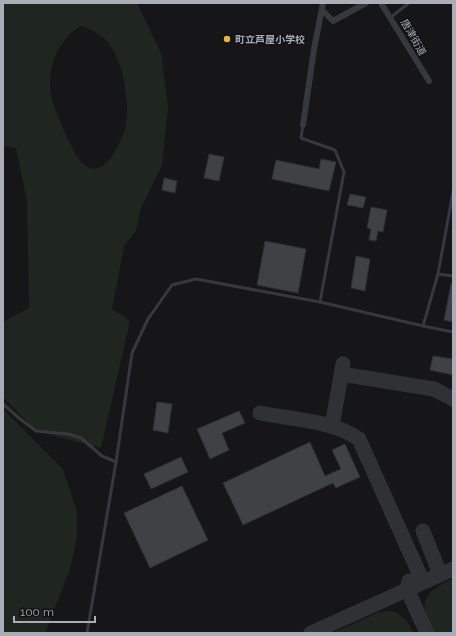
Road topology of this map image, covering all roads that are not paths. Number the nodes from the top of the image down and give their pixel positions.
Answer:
1 (323, 3) edge
2 (366, 3) edge
3 (381, 3) edge
4 (409, 3) edge
5 (322, 10) junction
6 (391, 17) junction
7 (429, 80) dead end
8 (304, 125) joint
9 (453, 192) edge
10 (438, 274) junction
11 (453, 276) edge
12 (320, 302) junction
13 (423, 326) junction
14 (453, 332) edge
15 (3, 404) edge
16 (116, 462) junction
17 (87, 633) edge

1 - 5 street
2 - 5 street
3 - 6 street, 唐津街道
4 - 6 lane
5 - 8 street
6 - 7 street, 唐津街道
8 - 12 lane
9 - 10 lane
10 - 11 lane
10 - 13 lane
12 - 13 lane
12 - 16 lane
13 - 14 lane
15 - 16 lane
16 - 17 lane

